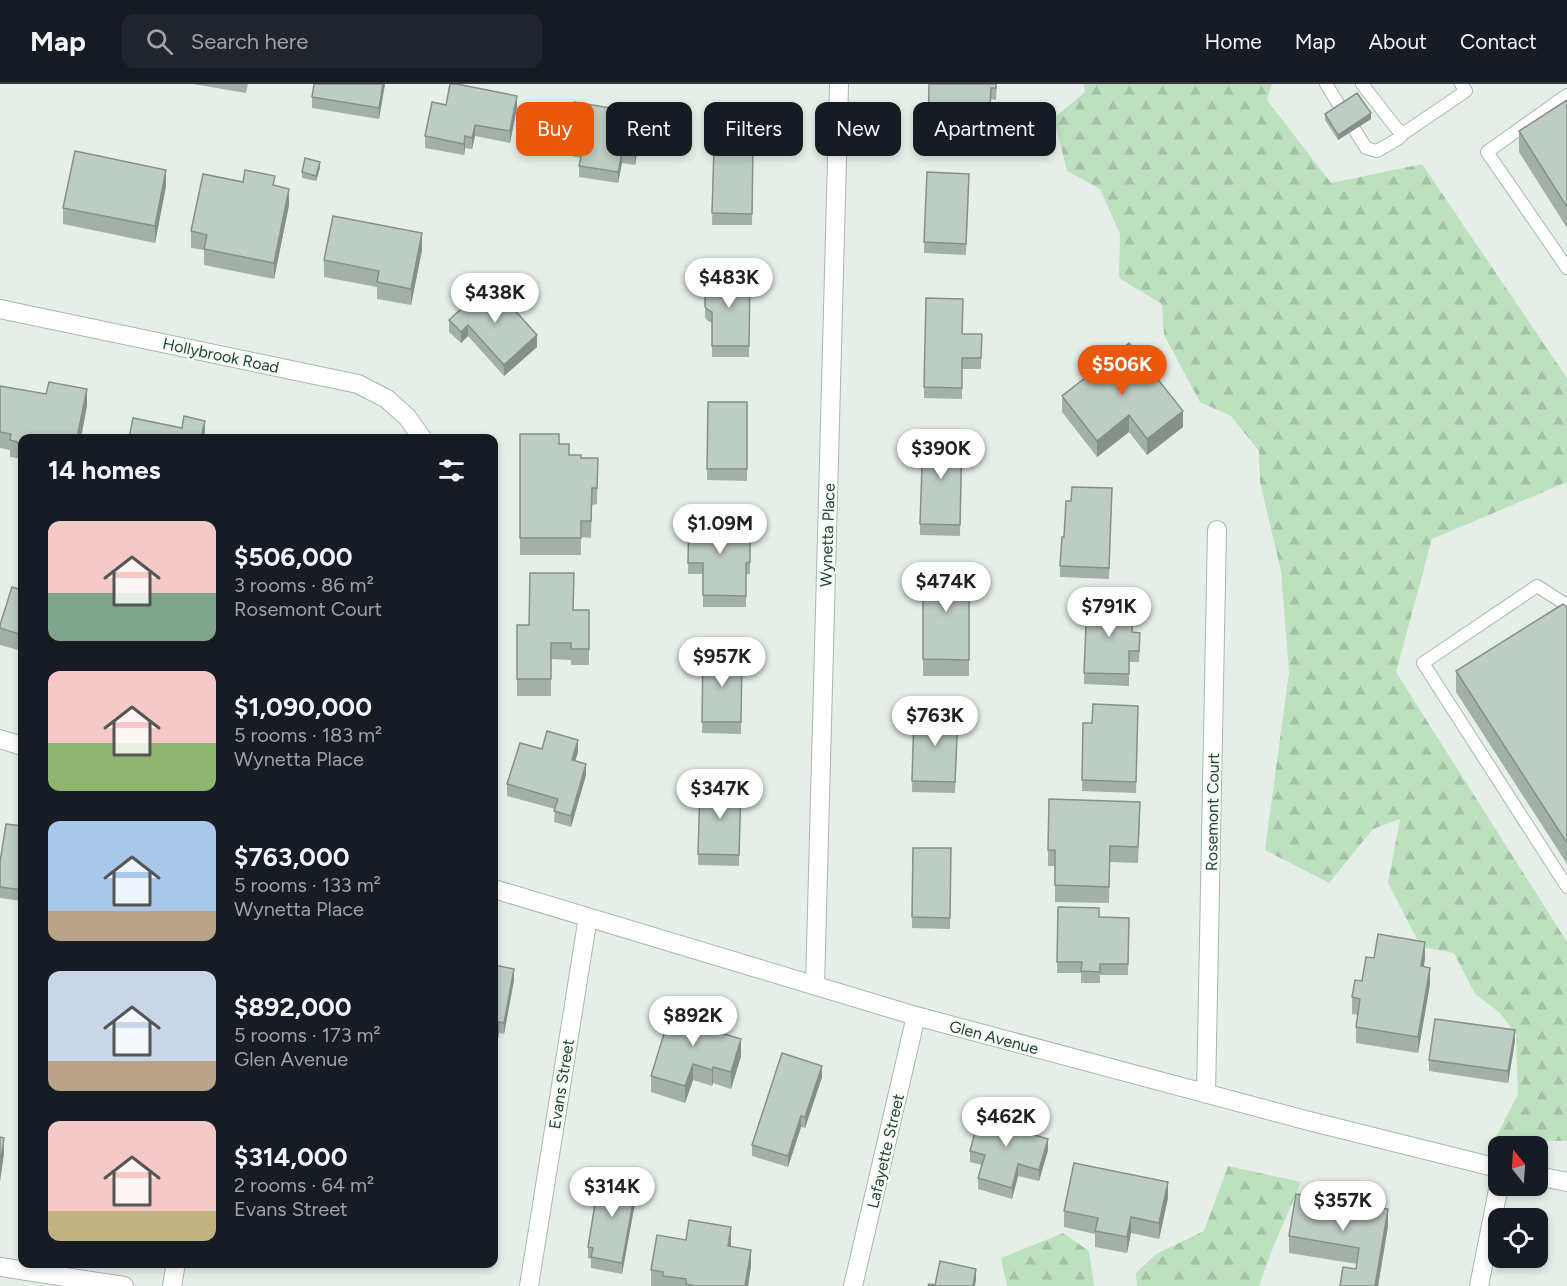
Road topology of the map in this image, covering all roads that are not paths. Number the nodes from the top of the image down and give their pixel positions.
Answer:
1 (839, 84) edge
2 (1326, 84) edge
3 (1362, 84) edge
4 (1461, 84) edge
5 (1567, 95) edge
6 (1404, 133) junction
7 (1567, 268) edge
8 (0, 309) edge
9 (419, 434) edge
10 (1217, 530) dead end
11 (1567, 605) edge
12 (0, 739) edge
13 (18, 745) edge
14 (1567, 887) edge
15 (498, 890) edge
16 (588, 917) junction
17 (815, 986) junction
18 (916, 1016) junction
19 (1206, 1094) junction
20 (1488, 1166) edge
21 (1548, 1178) edge
22 (1567, 1182) edge
23 (1497, 1196) edge
24 (0, 1267) edge
25 (175, 1268) edge
26 (124, 1286) edge
27 (172, 1286) edge
28 (529, 1286) edge
29 (853, 1286) edge
30 (1479, 1286) edge

1 - 17 street, Wynetta Place
2 - 6 lane
3 - 6 lane
4 - 6 lane
5 - 7 lane
8 - 9 street, Hollybrook Road
10 - 19 street, Rosemont Court
11 - 14 lane
12 - 13 street
15 - 16 street, Glen Avenue
16 - 17 street, Glen Avenue
16 - 28 street, Evans Street
17 - 18 street, Glen Avenue
18 - 19 street, Glen Avenue
18 - 29 street, Lafayette Street
19 - 20 street, Glen Avenue
21 - 22 street
23 - 30 street
24 - 26 street
25 - 27 street

